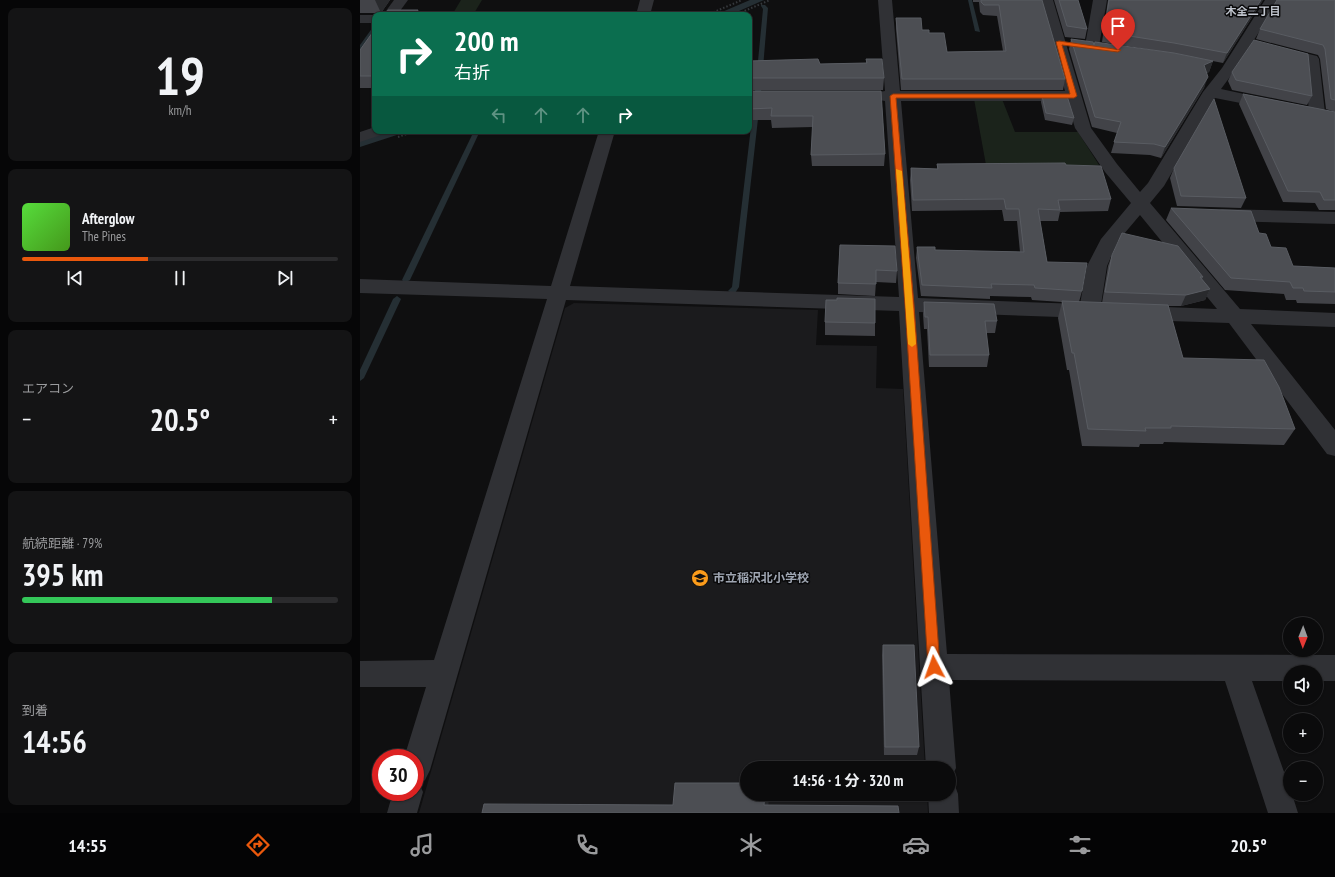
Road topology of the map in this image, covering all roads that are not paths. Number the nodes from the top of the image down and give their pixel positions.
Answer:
1 (401, 0) edge
2 (647, 0) edge
3 (885, 0) edge
4 (1046, 0) edge
5 (1100, 0) edge
6 (1272, 0) edge
7 (392, 12) edge
8 (644, 12) edge
9 (360, 19) edge
10 (372, 19) edge
11 (1075, 44) junction
12 (1258, 45) junction
13 (1106, 48) edge
14 (1211, 92) junction
15 (863, 96) edge
16 (893, 96) junction
17 (1074, 96) junction
18 (372, 133) edge
19 (606, 134) edge
20 (360, 137) edge
21 (1144, 208) junction
22 (1171, 213) edge
23 (1202, 214) edge
24 (1335, 218) edge
25 (360, 286) edge
26 (558, 293) junction
27 (910, 305) junction
28 (1105, 312) junction
29 (1234, 316) junction
30 (1335, 320) edge
31 (1335, 447) edge
32 (934, 667) junction
33 (1234, 668) junction
34 (1335, 668) edge
35 (444, 673) junction
36 (360, 674) edge
37 (421, 749) edge
38 (941, 761) edge
39 (405, 801) edge
40 (943, 801) edge
41 (402, 813) edge
42 (944, 813) edge
43 (1283, 813) edge

1 - 7 street
2 - 8 street
3 - 16 street
4 - 11 street
5 - 11 street
6 - 12 street
9 - 10 street
11 - 13 street
11 - 17 street
12 - 14 street
12 - 14 street
14 - 21 street
15 - 16 street
16 - 17 street
16 - 27 street
17 - 21 street
18 - 20 street
19 - 26 street
21 - 22 street
21 - 28 street
21 - 29 street
23 - 24 street
25 - 26 street
26 - 27 street
26 - 35 street
27 - 28 street
27 - 32 street
28 - 29 street
29 - 30 street
29 - 31 street
32 - 33 street
32 - 38 street
33 - 34 street
33 - 43 street
35 - 36 street
35 - 37 street
39 - 41 street
40 - 42 street

